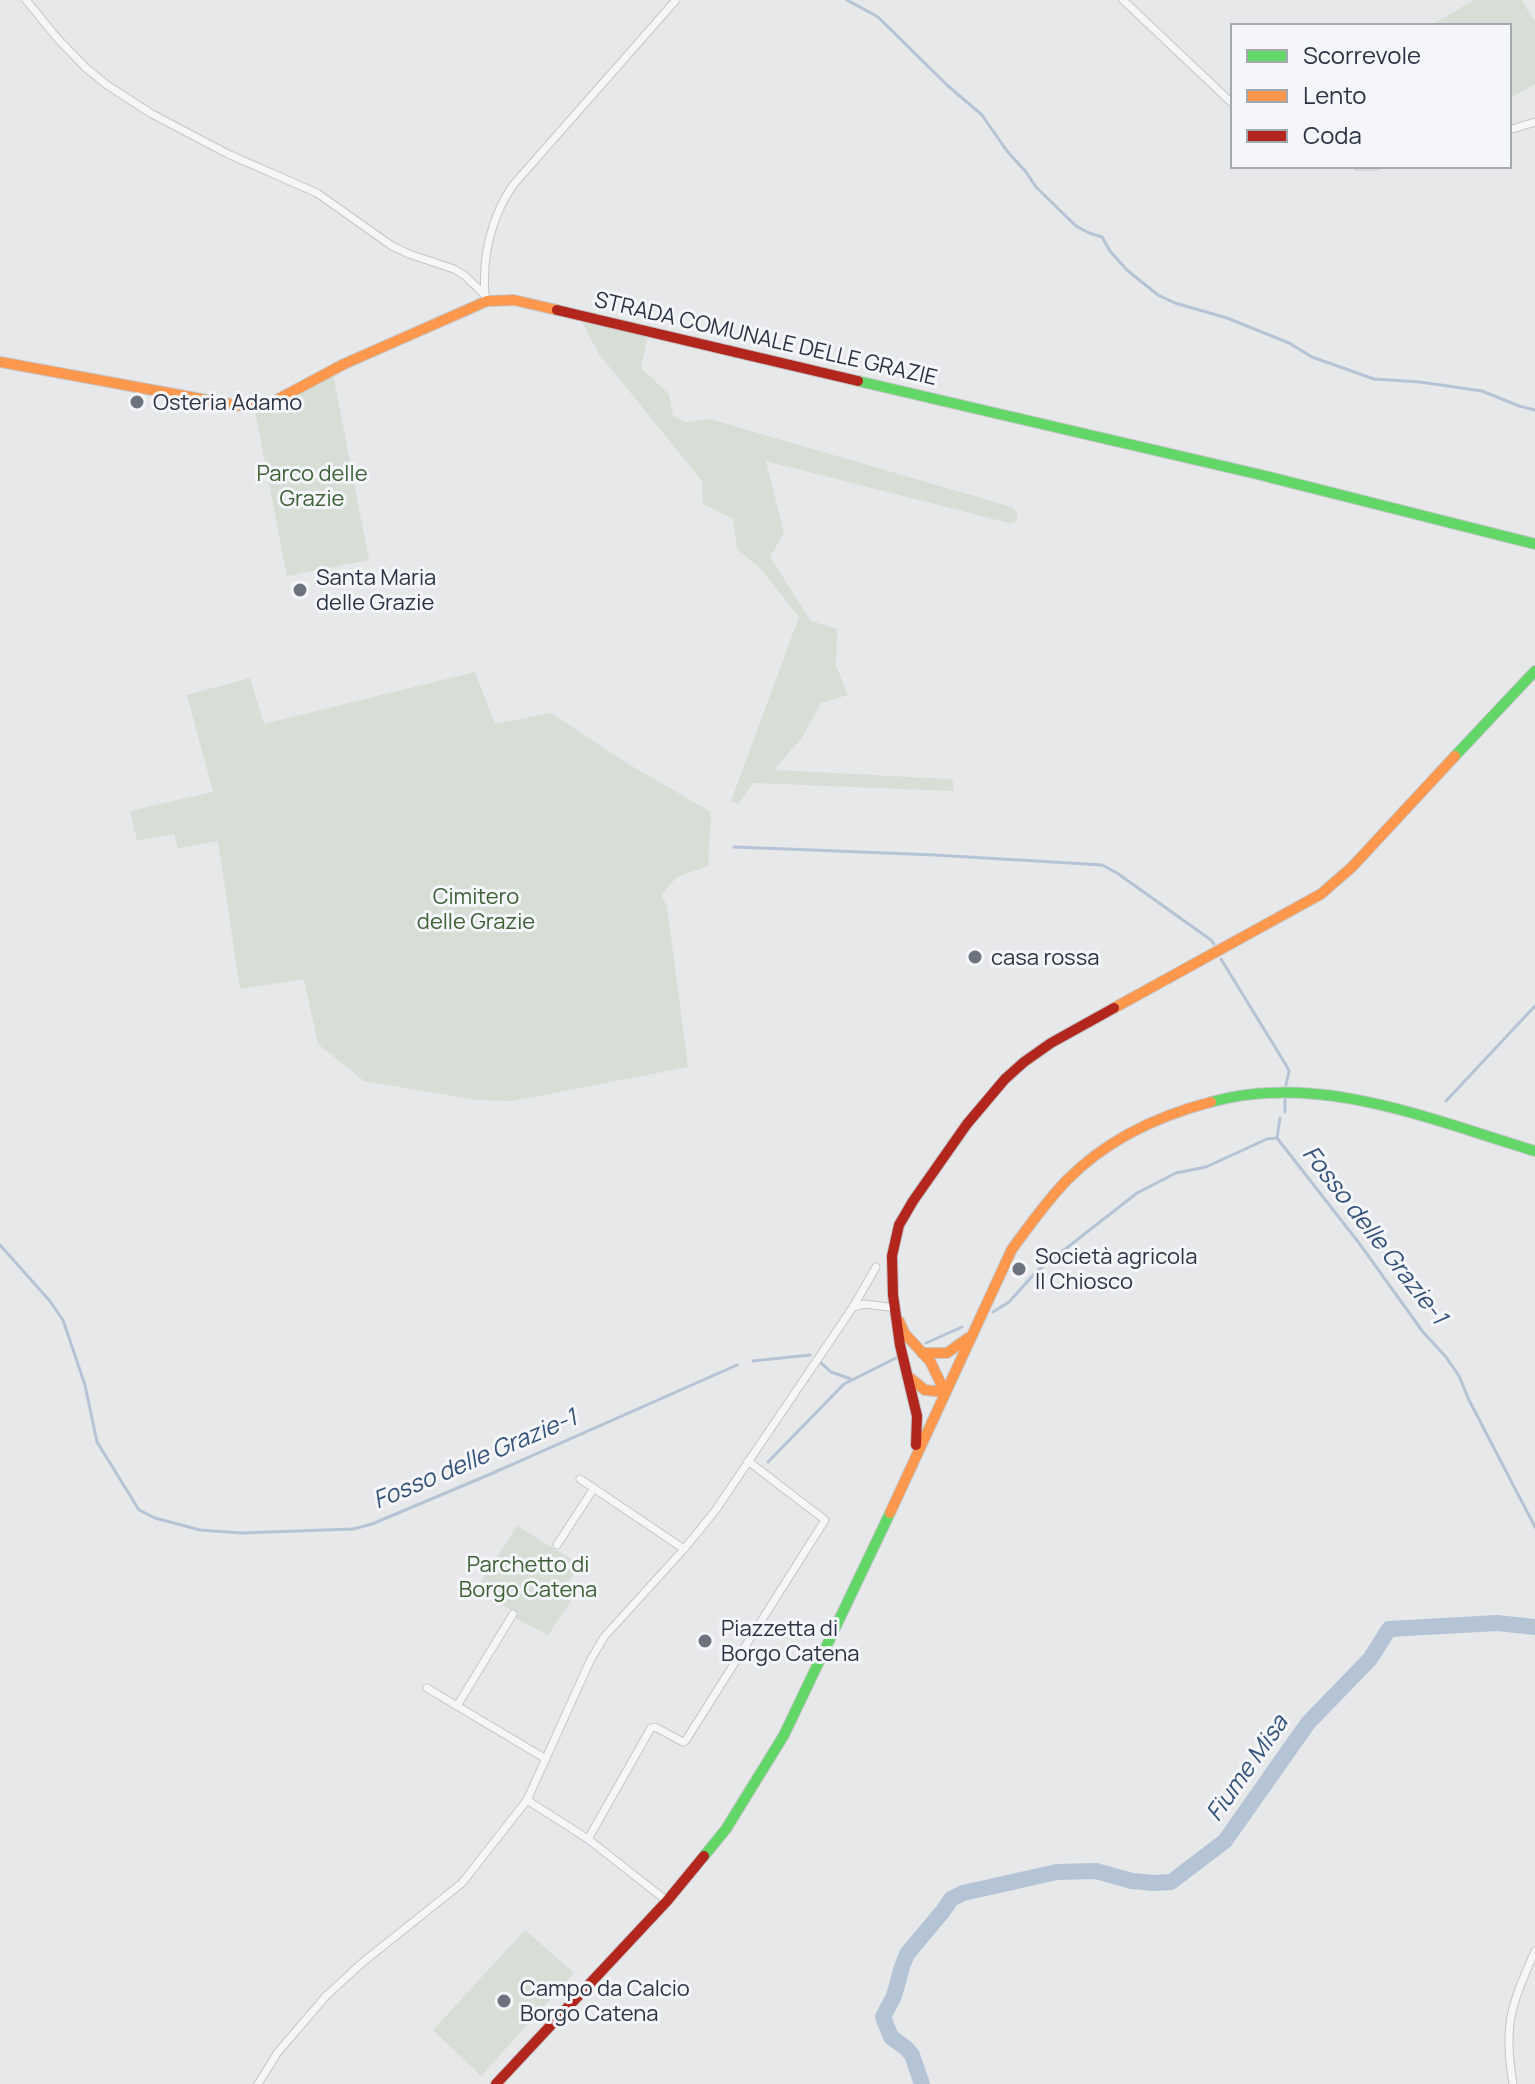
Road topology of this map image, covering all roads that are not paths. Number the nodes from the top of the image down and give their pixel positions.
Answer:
1 (26, 0) edge
2 (676, 0) edge
3 (1123, 0) edge
4 (1231, 102) edge
5 (1535, 122) edge
6 (1511, 129) edge
7 (486, 297) junction
8 (0, 362) edge
9 (1535, 544) edge
10 (1535, 671) edge
11 (1535, 1151) edge
12 (876, 1267) dead end
13 (853, 1307) junction
14 (896, 1308) junction
15 (975, 1331) junction
16 (922, 1353) junction
17 (908, 1377) junction
18 (945, 1392) junction
19 (748, 1461) junction
20 (912, 1463) junction
21 (580, 1479) dead end
22 (594, 1488) junction
23 (557, 1545) dead end
24 (684, 1549) junction
25 (513, 1614) dead end
26 (427, 1688) dead end
27 (457, 1706) junction
28 (546, 1759) junction
29 (527, 1800) junction
30 (588, 1839) junction
31 (667, 1901) junction
32 (1535, 1951) edge
33 (258, 2084) edge
34 (496, 2084) edge
35 (1513, 2084) edge

1 - 7 street
2 - 7 street
3 - 4 street
5 - 6 street
7 - 8 street, STRADA COMUNALE DELLE GRAZIE
7 - 9 street, STRADA COMUNALE DELLE GRAZIE
10 - 14 street
11 - 15 street
12 - 13 street
13 - 14 street
13 - 19 street
14 - 16 street
14 - 17 street
15 - 16 street
15 - 18 street
16 - 18 street
17 - 18 street
17 - 20 street
18 - 20 street
19 - 24 street
19 - 30 street
20 - 31 street
21 - 22 street
22 - 23 street
22 - 24 street
24 - 28 street
25 - 27 street
26 - 27 street
27 - 28 street
28 - 29 street
29 - 30 street
29 - 33 street
30 - 31 street
31 - 34 street
32 - 35 street

